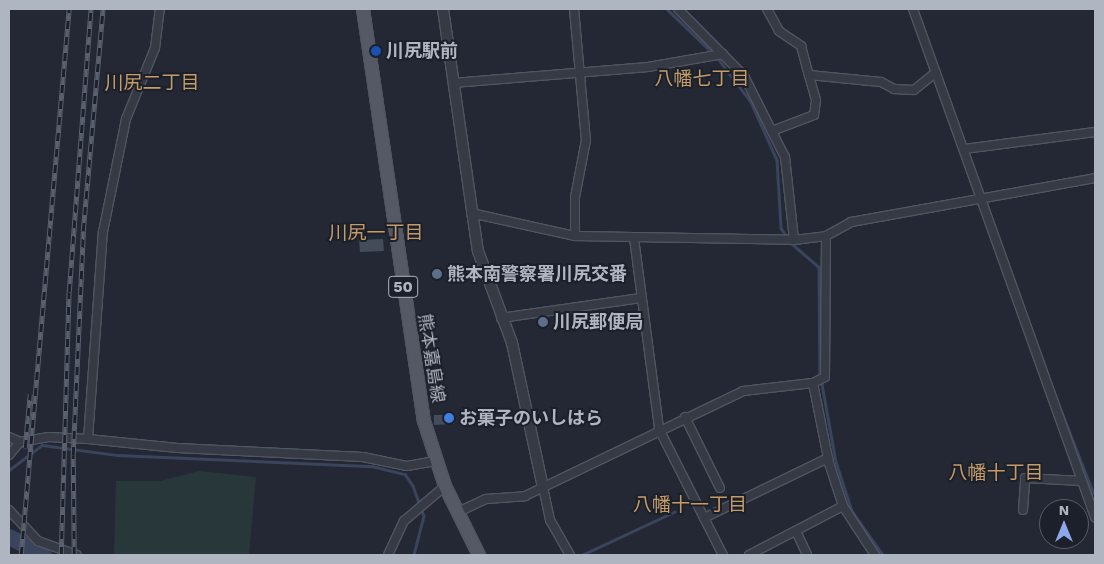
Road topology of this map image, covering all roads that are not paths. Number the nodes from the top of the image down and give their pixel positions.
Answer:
1 (160, 9) edge
2 (362, 9) edge
3 (443, 9) edge
4 (574, 9) edge
5 (678, 9) edge
6 (767, 9) edge
7 (912, 9) edge
8 (723, 54) junction
9 (936, 72) junction
10 (580, 73) junction
11 (809, 75) junction
12 (453, 83) junction
13 (772, 131) junction
14 (1095, 132) edge
15 (964, 149) junction
16 (1095, 178) edge
17 (983, 200) junction
18 (471, 213) junction
19 (575, 236) junction
20 (826, 236) junction
21 (634, 238) junction
22 (794, 240) junction
23 (641, 298) junction
24 (501, 318) junction
25 (813, 383) junction
26 (685, 417) junction
27 (660, 429) junction
28 (9, 437) edge
29 (88, 439) junction
30 (20, 442) junction
31 (9, 455) edge
32 (828, 458) junction
33 (436, 461) junction
34 (1082, 481) junction
35 (446, 486) junction
36 (543, 488) junction
37 (720, 488) dead end
38 (843, 506) junction
39 (9, 510) edge
40 (1023, 510) dead end
41 (458, 512) junction
42 (1095, 517) edge
43 (704, 518) junction
44 (796, 531) junction
45 (77, 555) edge
46 (388, 555) edge
47 (478, 555) edge
48 (570, 555) edge
49 (723, 555) edge
50 (749, 555) edge
51 (807, 555) edge
52 (875, 555) edge

1 - 29 street
2 - 33 main road, 熊本嘉島線 / 50
3 - 12 street
4 - 10 street
5 - 8 street
6 - 11 street
7 - 9 street
8 - 10 street
8 - 13 street
9 - 11 street
9 - 15 street
10 - 12 street
10 - 19 street
11 - 13 street
12 - 18 street
13 - 22 street
14 - 15 street
15 - 17 street
16 - 17 street
17 - 20 street
17 - 34 street
18 - 19 street
18 - 24 street
19 - 21 street
20 - 22 street
20 - 25 street
21 - 22 street
21 - 23 street
23 - 24 street
23 - 27 street
24 - 36 street
25 - 26 street
25 - 32 street
26 - 27 street
26 - 37 street
27 - 36 street
27 - 43 street
28 - 30 street
29 - 30 street
29 - 33 street
30 - 31 street
32 - 38 street
32 - 43 street
33 - 35 main road, 熊本嘉島線 / 50
34 - 40 street
34 - 42 street
35 - 41 main road, 熊本嘉島線 / 50
35 - 46 street
36 - 41 street
36 - 48 street
38 - 44 street
38 - 52 street
39 - 45 street
41 - 47 main road, 熊本嘉島線 / 50
43 - 49 street
44 - 50 street
44 - 51 street

